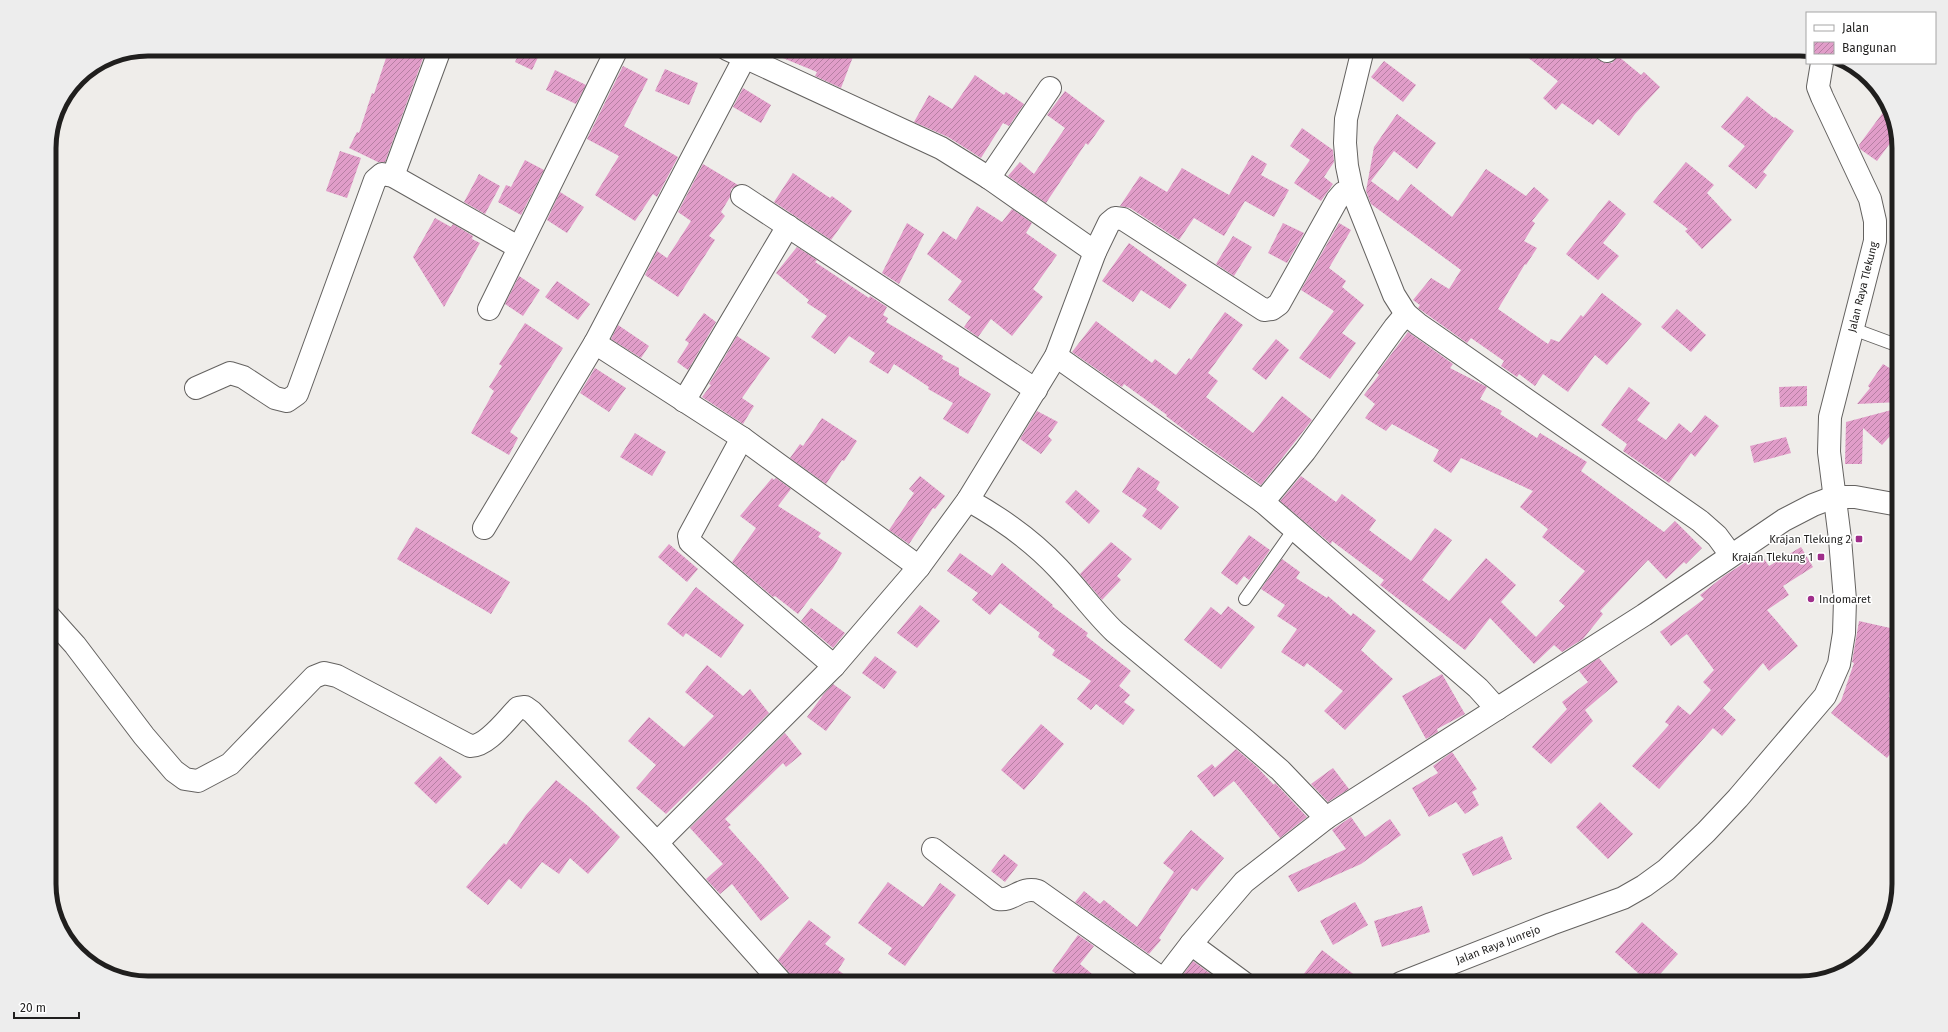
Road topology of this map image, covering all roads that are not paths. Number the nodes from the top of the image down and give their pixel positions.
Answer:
1 (437, 56) edge
2 (613, 56) edge
3 (735, 56) edge
4 (742, 56) edge
5 (1361, 56) edge
6 (1822, 64) edge
7 (1050, 88) dead end
8 (392, 176) junction
9 (989, 178) junction
10 (1352, 190) junction
11 (742, 196) dead end
12 (788, 226) junction
13 (518, 247) junction
14 (1095, 252) junction
15 (488, 309) dead end
16 (1406, 314) junction
17 (1853, 329) junction
18 (595, 343) junction
19 (1892, 343) edge
20 (1056, 356) junction
21 (196, 388) dead end
22 (1036, 390) junction
23 (684, 401) junction
24 (742, 438) junction
25 (1834, 497) junction
26 (968, 500) junction
27 (1263, 502) junction
28 (1892, 504) edge
29 (484, 528) dead end
30 (1295, 528) junction
31 (1731, 555) junction
32 (919, 567) junction
33 (1244, 599) dead end
34 (56, 624) edge
35 (834, 666) junction
36 (1497, 709) junction
37 (1326, 818) junction
38 (657, 843) junction
39 (933, 849) dead end
40 (1551, 924) joint
41 (1191, 944) junction
42 (776, 976) edge
43 (1156, 976) edge
44 (1167, 976) edge
45 (1234, 976) edge
46 (1419, 976) edge

1 - 8 street
2 - 13 street
3 - 18 street
4 - 9 street
5 - 10 street
6 - 17 street, Jalan Raya Tlekung
7 - 9 street
8 - 13 street
8 - 21 street
9 - 14 street
10 - 14 street
10 - 16 street
11 - 12 street
12 - 22 street
12 - 23 street
13 - 15 street
14 - 20 street
16 - 27 street
16 - 31 street
17 - 19 lane
17 - 25 street, Jalan Raya Tlekung
18 - 23 street
18 - 29 street
20 - 22 street
20 - 27 street
22 - 26 street
23 - 24 street
24 - 32 street
24 - 35 street
25 - 28 street
25 - 31 street
25 - 40 street, Jalan Raya Tlekung
26 - 32 street
26 - 37 street
27 - 30 street
30 - 33 lane
30 - 36 street
31 - 36 street
32 - 35 street
34 - 38 street
35 - 38 street
36 - 37 street
37 - 41 street
38 - 42 street
39 - 43 street
40 - 46 street, Jalan Raya Junrejo
41 - 44 street
41 - 45 street

